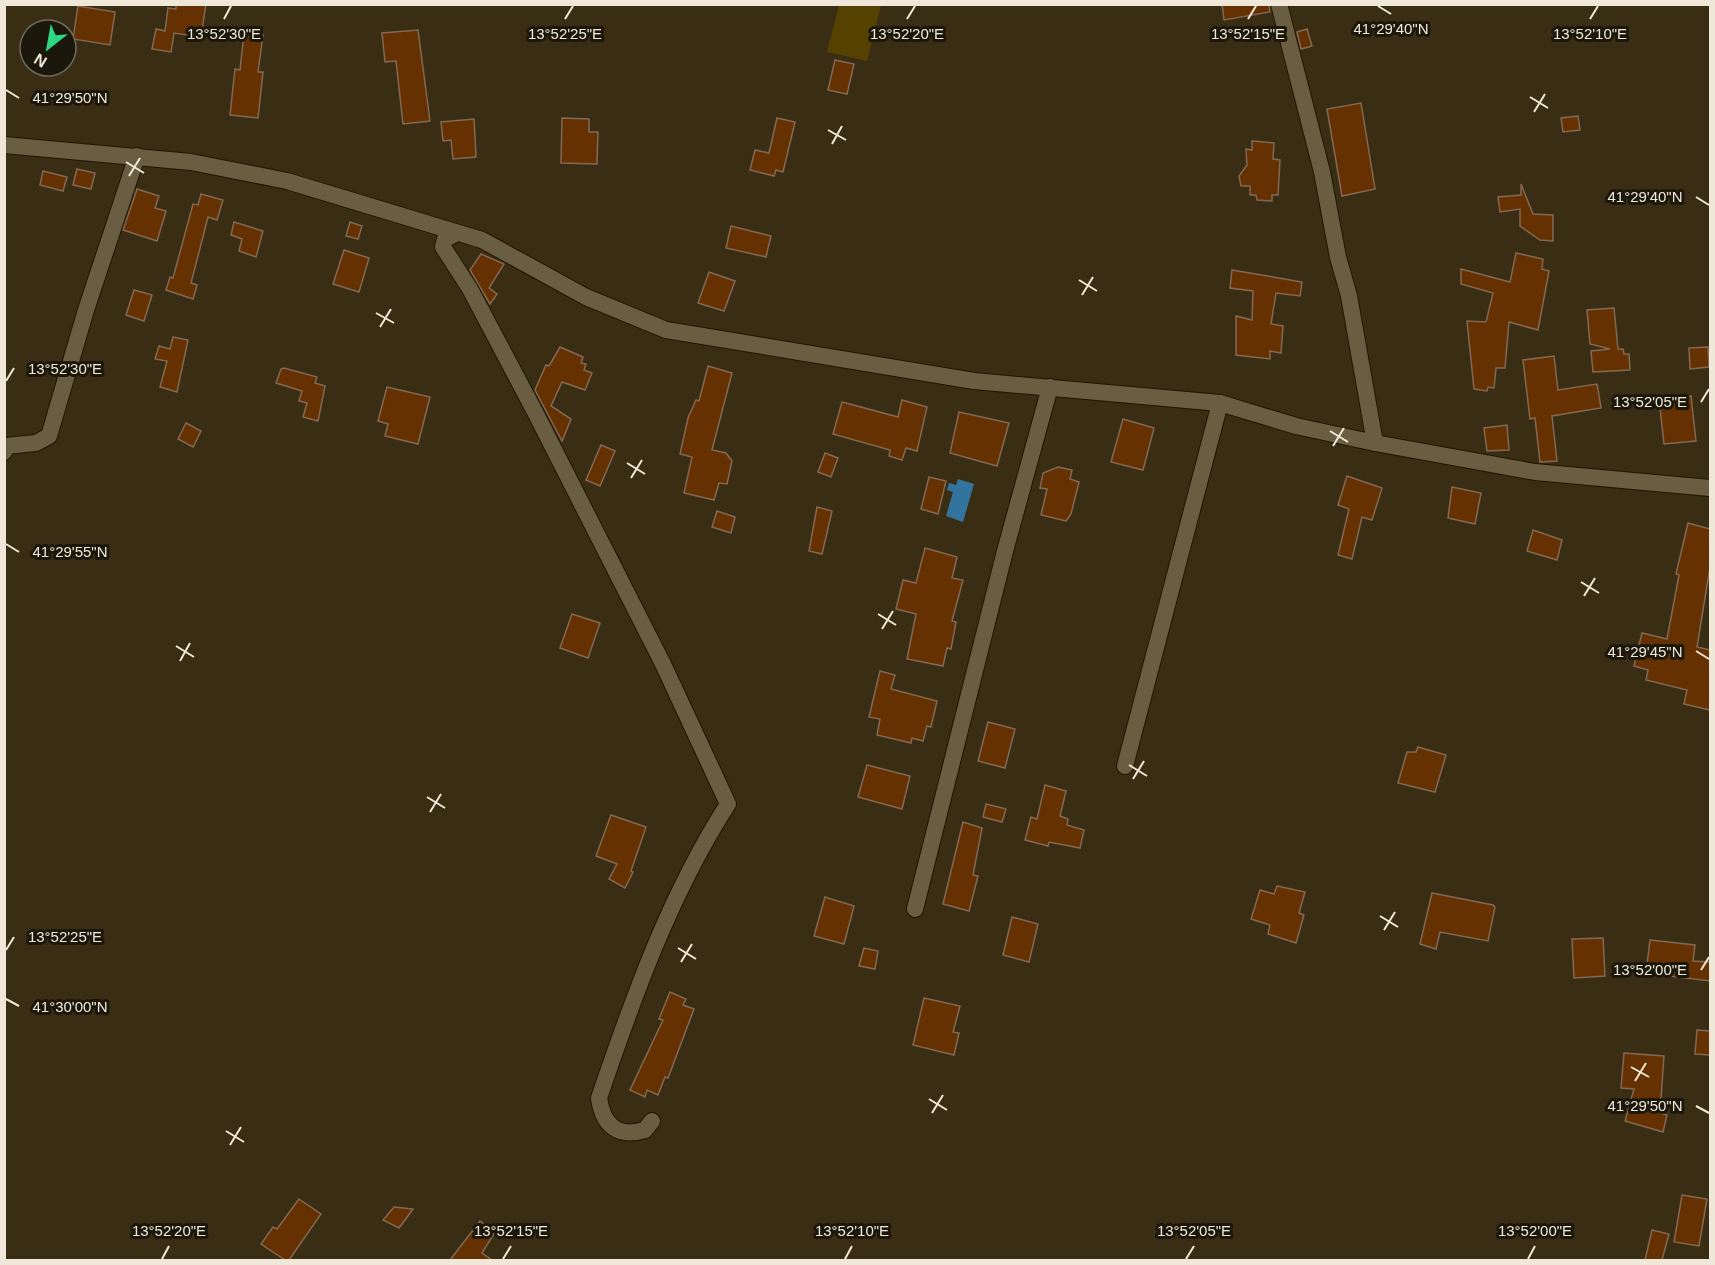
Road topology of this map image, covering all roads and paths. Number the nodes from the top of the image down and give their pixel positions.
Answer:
1 (1279, 4) edge
2 (4, 145) edge
3 (137, 156) junction
4 (455, 234) junction
5 (1050, 387) junction
6 (1220, 403) junction
7 (1375, 443) junction
8 (4, 452) edge
9 (1710, 488) edge
10 (1125, 766) dead end
11 (915, 909) dead end
12 (652, 1121) dead end

1 - 7 street
2 - 3 street
3 - 4 street
3 - 8 street
4 - 5 street
4 - 12 street
5 - 6 street
5 - 11 street
6 - 7 street
6 - 10 street
7 - 9 street

